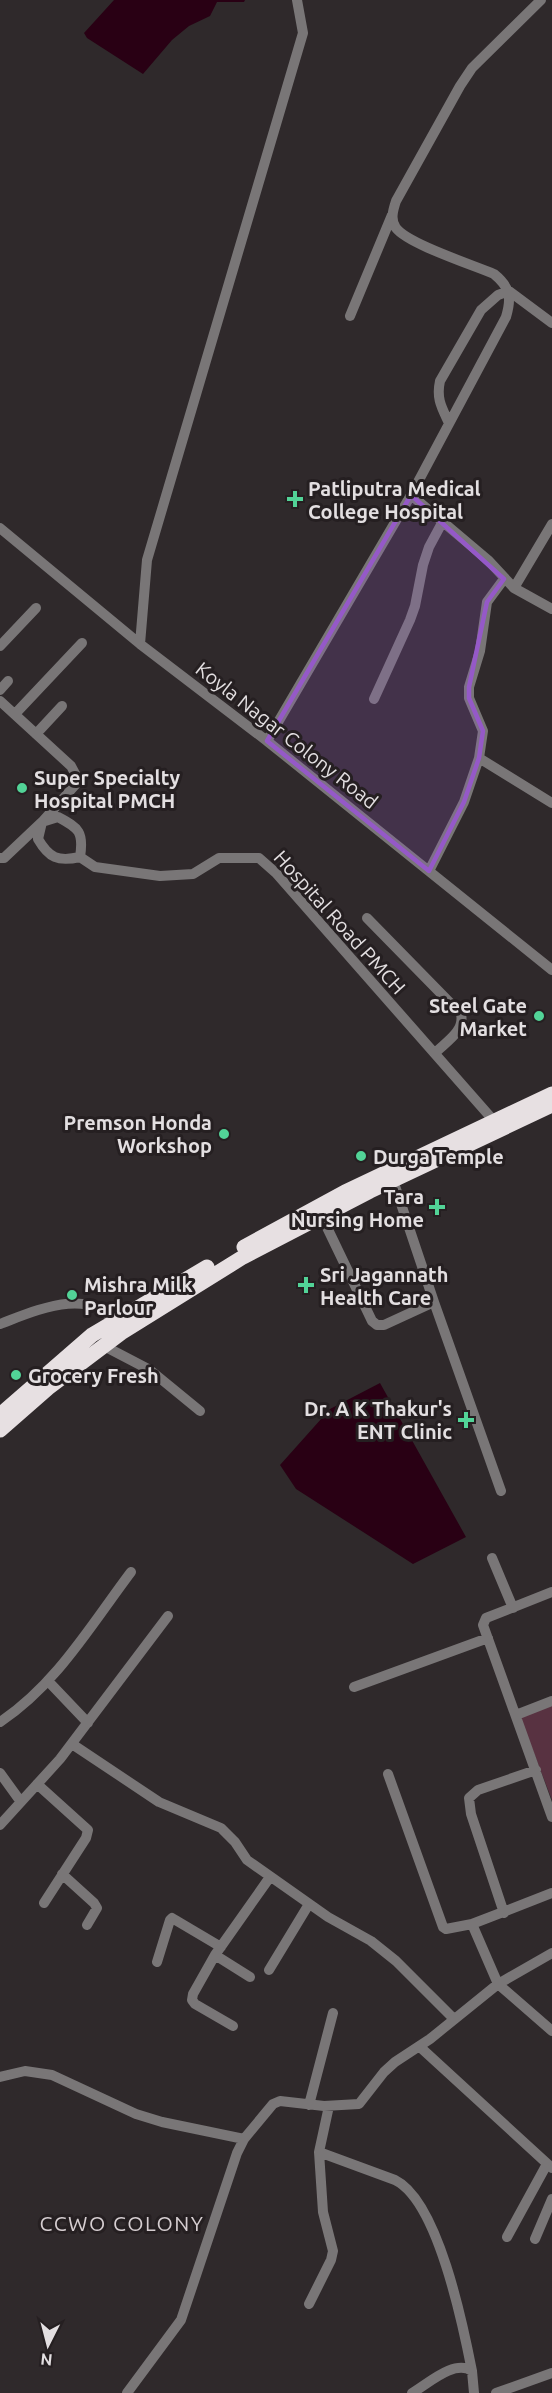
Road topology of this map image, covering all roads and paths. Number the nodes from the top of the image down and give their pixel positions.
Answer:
1 (297, 0) edge
2 (541, 0) edge
3 (392, 215) junction
4 (509, 291) junction
5 (350, 316) dead end
6 (552, 323) edge
7 (449, 423) junction
8 (411, 495) junction
9 (443, 521) junction
10 (552, 524) edge
11 (0, 528) edge
12 (504, 579) junction
13 (514, 588) junction
14 (36, 608) dead end
15 (552, 609) edge
16 (82, 643) dead end
17 (140, 644) junction
18 (0, 646) edge
19 (374, 699) dead end
20 (0, 700) edge
21 (62, 706) dead end
22 (15, 714) junction
23 (36, 734) junction
24 (267, 741) junction
25 (479, 758) junction
26 (552, 803) edge
27 (42, 822) junction
28 (80, 857) junction
29 (0, 858) edge
30 (429, 871) junction
31 (367, 918) dead end
32 (552, 970) edge
33 (435, 1053) junction
34 (552, 1094) edge
35 (552, 1105) edge
36 (494, 1121) junction
37 (393, 1180) junction
38 (368, 1186) junction
39 (321, 1217) junction
40 (434, 1302) junction
41 (0, 1324) edge
42 (117, 1327) junction
43 (104, 1346) junction
44 (200, 1411) dead end
45 (0, 1414) edge
46 (0, 1431) edge
47 (501, 1491) dead end
48 (492, 1557) dead end
49 (131, 1572) dead end
50 (552, 1593) edge
51 (513, 1608) junction
52 (168, 1616) dead end
53 (488, 1638) junction
54 (48, 1681) junction
55 (354, 1687) dead end
56 (552, 1701) edge
57 (516, 1715) junction
58 (0, 1722) edge
59 (88, 1723) junction
60 (72, 1744) junction
61 (536, 1770) junction
62 (0, 1773) edge
63 (388, 1774) dead end
64 (37, 1784) junction
65 (21, 1802) junction
66 (552, 1817) edge
67 (0, 1825) edge
68 (62, 1874) junction
69 (270, 1877) junction
70 (552, 1893) edge
71 (44, 1903) dead end
72 (309, 1904) junction
73 (504, 1912) junction
74 (87, 1924) dead end
75 (472, 1924) junction
76 (218, 1951) junction
77 (552, 1953) edge
78 (157, 1962) dead end
79 (269, 1970) dead end
80 (250, 1977) dead end
81 (498, 1984) junction
82 (333, 2013) dead end
83 (454, 2019) junction
84 (232, 2026) dead end
85 (552, 2031) edge
86 (420, 2047) junction
87 (0, 2077) edge
88 (309, 2104) junction
89 (328, 2106) junction
90 (244, 2139) junction
91 (319, 2152) junction
92 (550, 2166) edge
93 (552, 2199) edge
94 (507, 2237) dead end
95 (535, 2240) dead end
96 (309, 2304) dead end
97 (472, 2371) junction
98 (552, 2373) edge
99 (127, 2393) edge
100 (412, 2393) edge
101 (474, 2393) edge
102 (496, 2393) edge

1 - 17 street
2 - 3 street
3 - 4 street
3 - 5 street
4 - 6 street
4 - 7 street
4 - 7 street
7 - 8 street
8 - 9 street
8 - 24 street
9 - 12 street
9 - 19 street
10 - 13 street
11 - 17 street, Koyla Nagar Colony Road
12 - 13 street
12 - 25 street
13 - 15 street
14 - 18 street
16 - 22 street
17 - 24 street, Koyla Nagar Colony Road
20 - 22 street
21 - 23 street
22 - 23 street
23 - 27 street
24 - 30 street, Koyla Nagar Colony Road
25 - 26 street
25 - 30 street
27 - 28 street
27 - 28 street
27 - 29 street
28 - 33 street, Hospital Road PMCH
30 - 32 street, Koyla Nagar Colony Road
31 - 33 street
33 - 36 street, Hospital Road PMCH
34 - 36 highway
35 - 37 highway
36 - 38 highway
37 - 38 highway
37 - 40 street
38 - 39 highway
38 - 42 highway
39 - 40 street
39 - 42 highway
40 - 47 street
41 - 42 street
42 - 43 highway
42 - 45 highway
43 - 44 street
43 - 46 highway
48 - 51 street
49 - 54 street
50 - 51 street
51 - 53 street
52 - 59 street
53 - 55 street
53 - 57 street
54 - 58 street
54 - 59 street
56 - 57 street
57 - 61 street
59 - 60 street
60 - 64 street
60 - 69 street
61 - 66 street
61 - 73 street
62 - 65 street
63 - 75 street
64 - 65 street
64 - 68 street
65 - 67 street
68 - 71 street
68 - 74 street
69 - 72 street
69 - 76 street
70 - 73 street
72 - 79 street
72 - 83 street
73 - 75 street
75 - 81 street
76 - 78 street
76 - 80 street
76 - 84 street
77 - 81 street
81 - 83 street
81 - 85 street
82 - 88 street
83 - 86 street
86 - 89 street
86 - 92 street
87 - 90 street
88 - 89 street
88 - 90 street
89 - 91 street
90 - 99 street
91 - 96 street
91 - 97 street
92 - 94 street
93 - 95 street
97 - 100 street
97 - 101 street
98 - 102 street

